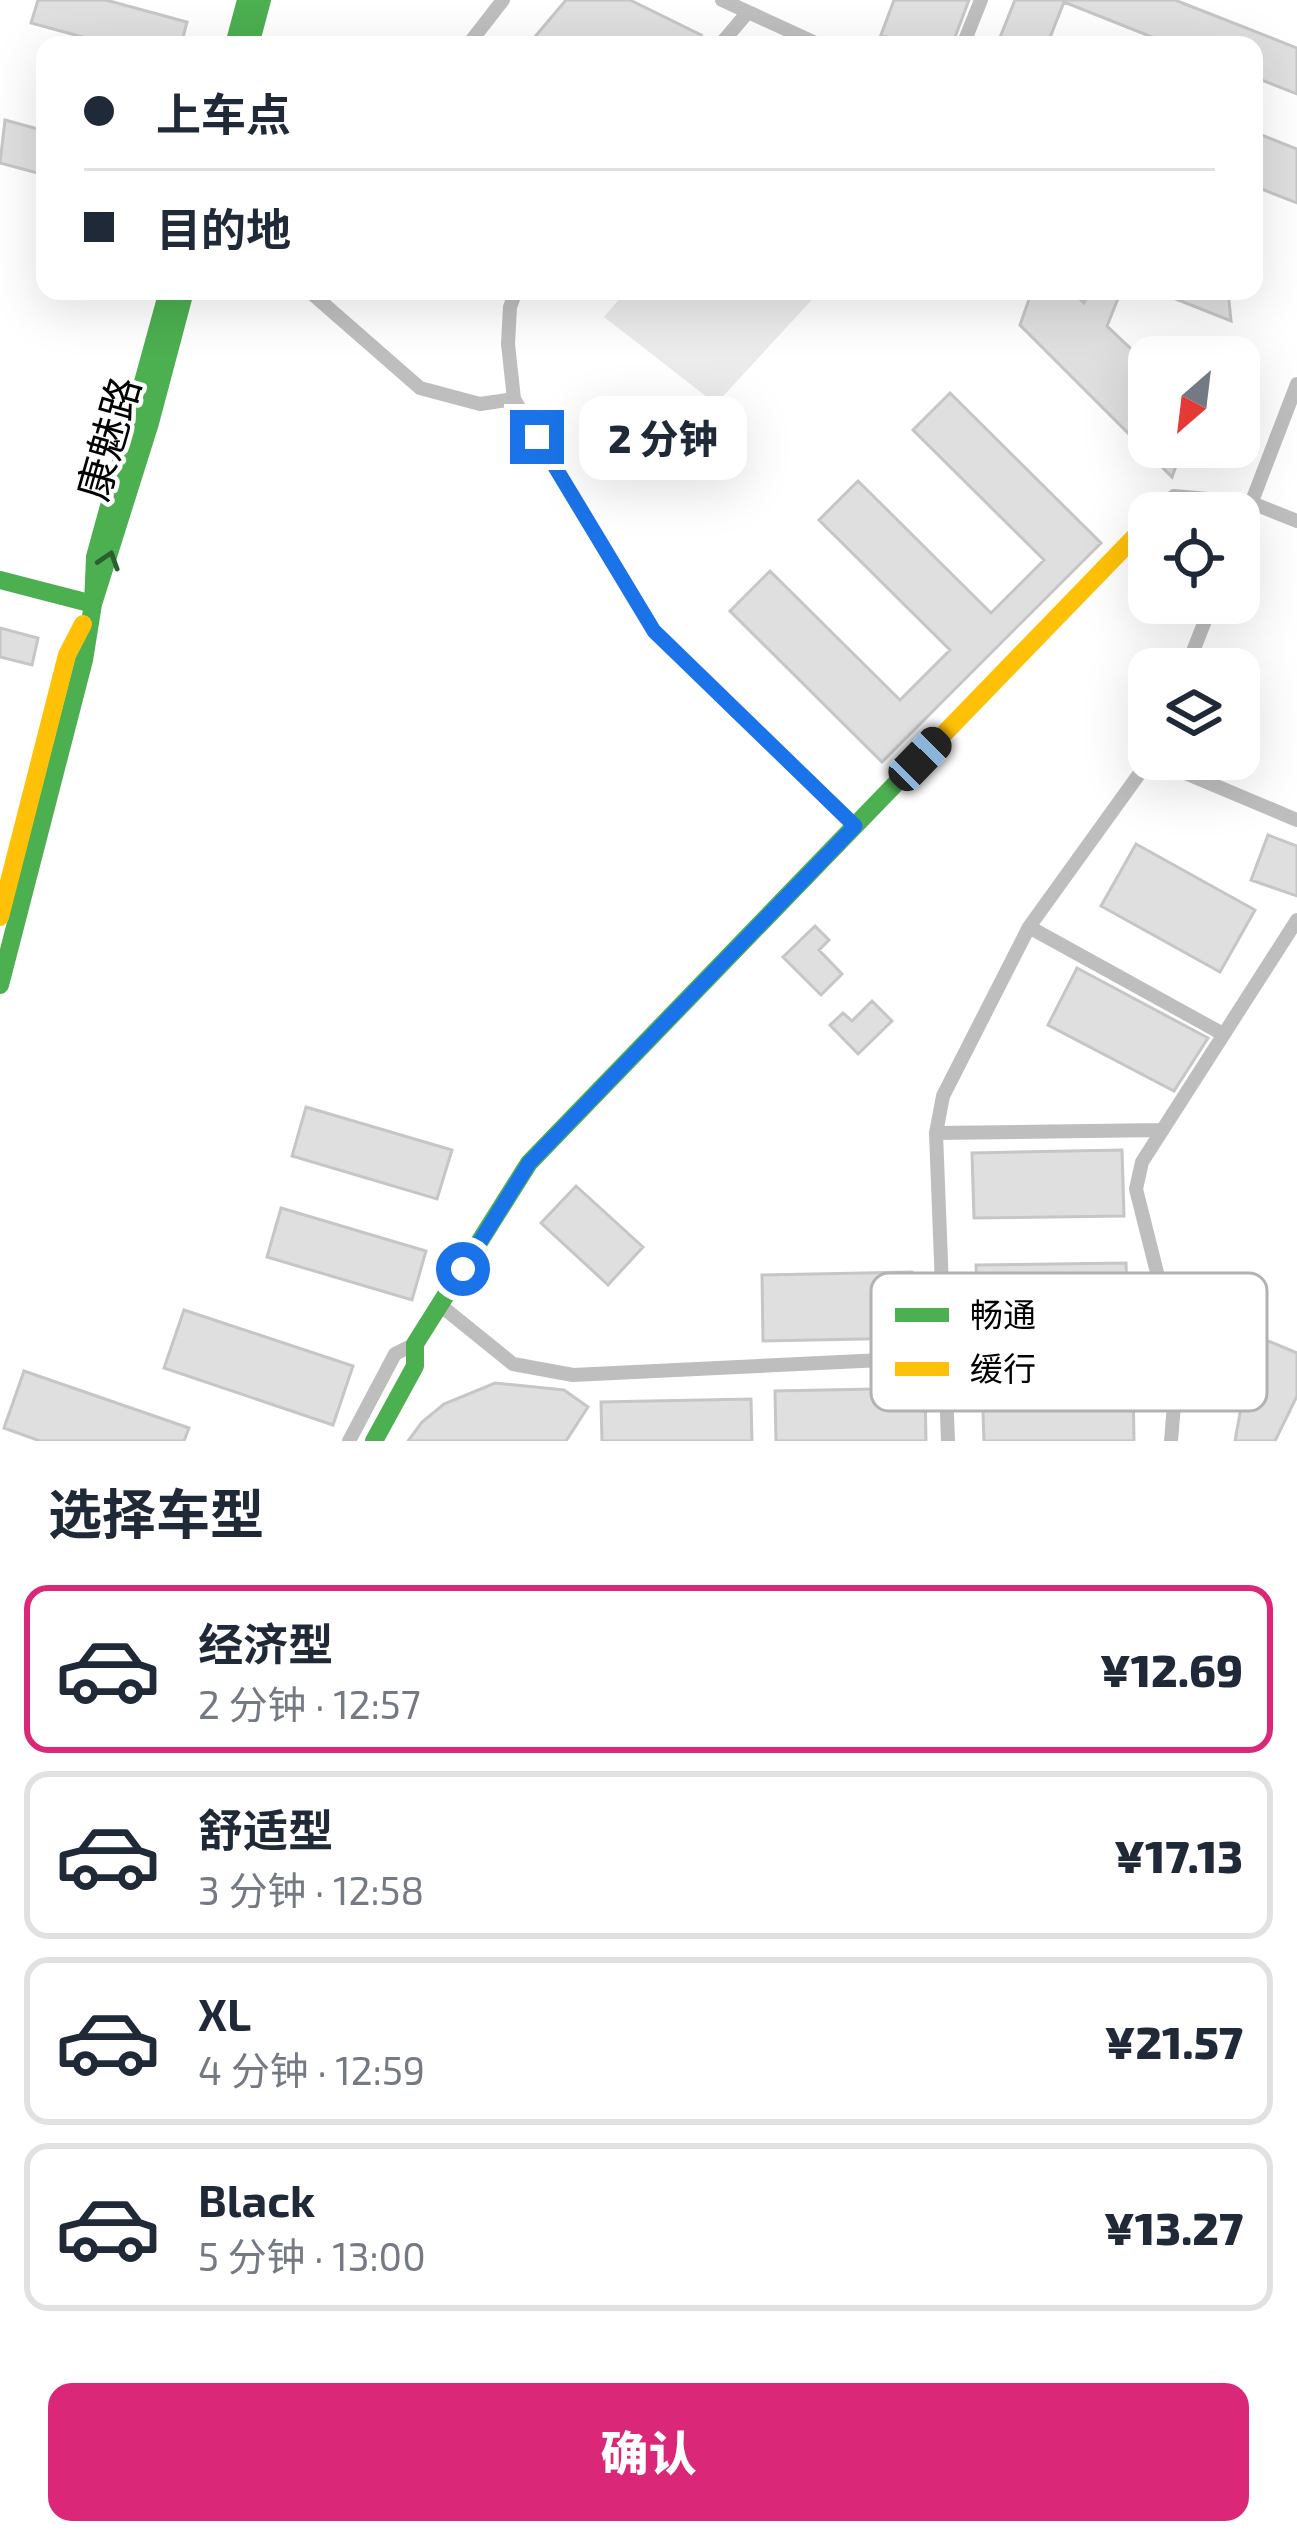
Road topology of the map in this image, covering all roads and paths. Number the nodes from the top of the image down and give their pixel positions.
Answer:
1 (246, 0) edge
2 (262, 0) edge
3 (503, 0) edge
4 (722, 0) edge
5 (981, 0) edge
6 (748, 12) junction
7 (236, 36) edge
8 (252, 36) edge
9 (475, 36) edge
10 (728, 36) edge
11 (800, 36) edge
12 (967, 36) edge
13 (166, 300) edge
14 (183, 300) edge
15 (319, 300) edge
16 (513, 300) edge
17 (1297, 383) edge
18 (514, 399) junction
19 (1256, 492) edge
20 (1260, 506) edge
21 (1297, 521) edge
22 (1128, 544) edge
23 (0, 580) edge
24 (94, 604) junction
25 (1136, 780) edge
26 (1201, 780) edge
27 (1297, 820) edge
28 (855, 826) junction
29 (0, 917) edge
30 (1297, 920) edge
31 (1029, 927) junction
32 (0, 985) edge
33 (1223, 1034) junction
34 (1162, 1130) junction
35 (936, 1133) junction
36 (942, 1273) edge
37 (1157, 1273) edge
38 (440, 1305) junction
39 (415, 1344) junction
40 (871, 1361) edge
41 (947, 1411) edge
42 (1173, 1411) edge
43 (349, 1441) edge
44 (374, 1441) edge
45 (948, 1441) edge
46 (1171, 1441) edge

1 - 7 main road
2 - 8 main road
3 - 9 street
4 - 6 street
5 - 12 street
6 - 10 street
6 - 11 street
13 - 24 main road, 康魅路
24 -> 14 main road, 康魅路
15 - 18 street
16 - 18 street
17 - 19 street
18 - 28 street
20 - 21 street
22 - 28 main road
23 - 24 main road
24 - 29 main road, 康魅路
24 - 32 main road, 康魅路
25 - 31 street
26 - 27 street
28 - 38 main road
30 - 33 street
31 - 33 street
31 - 35 street
33 - 34 street
34 - 35 street
34 - 37 street
35 - 36 street
38 - 39 main road
38 - 40 street
39 - 43 street
39 - 44 main road
41 - 45 street
42 - 46 street

